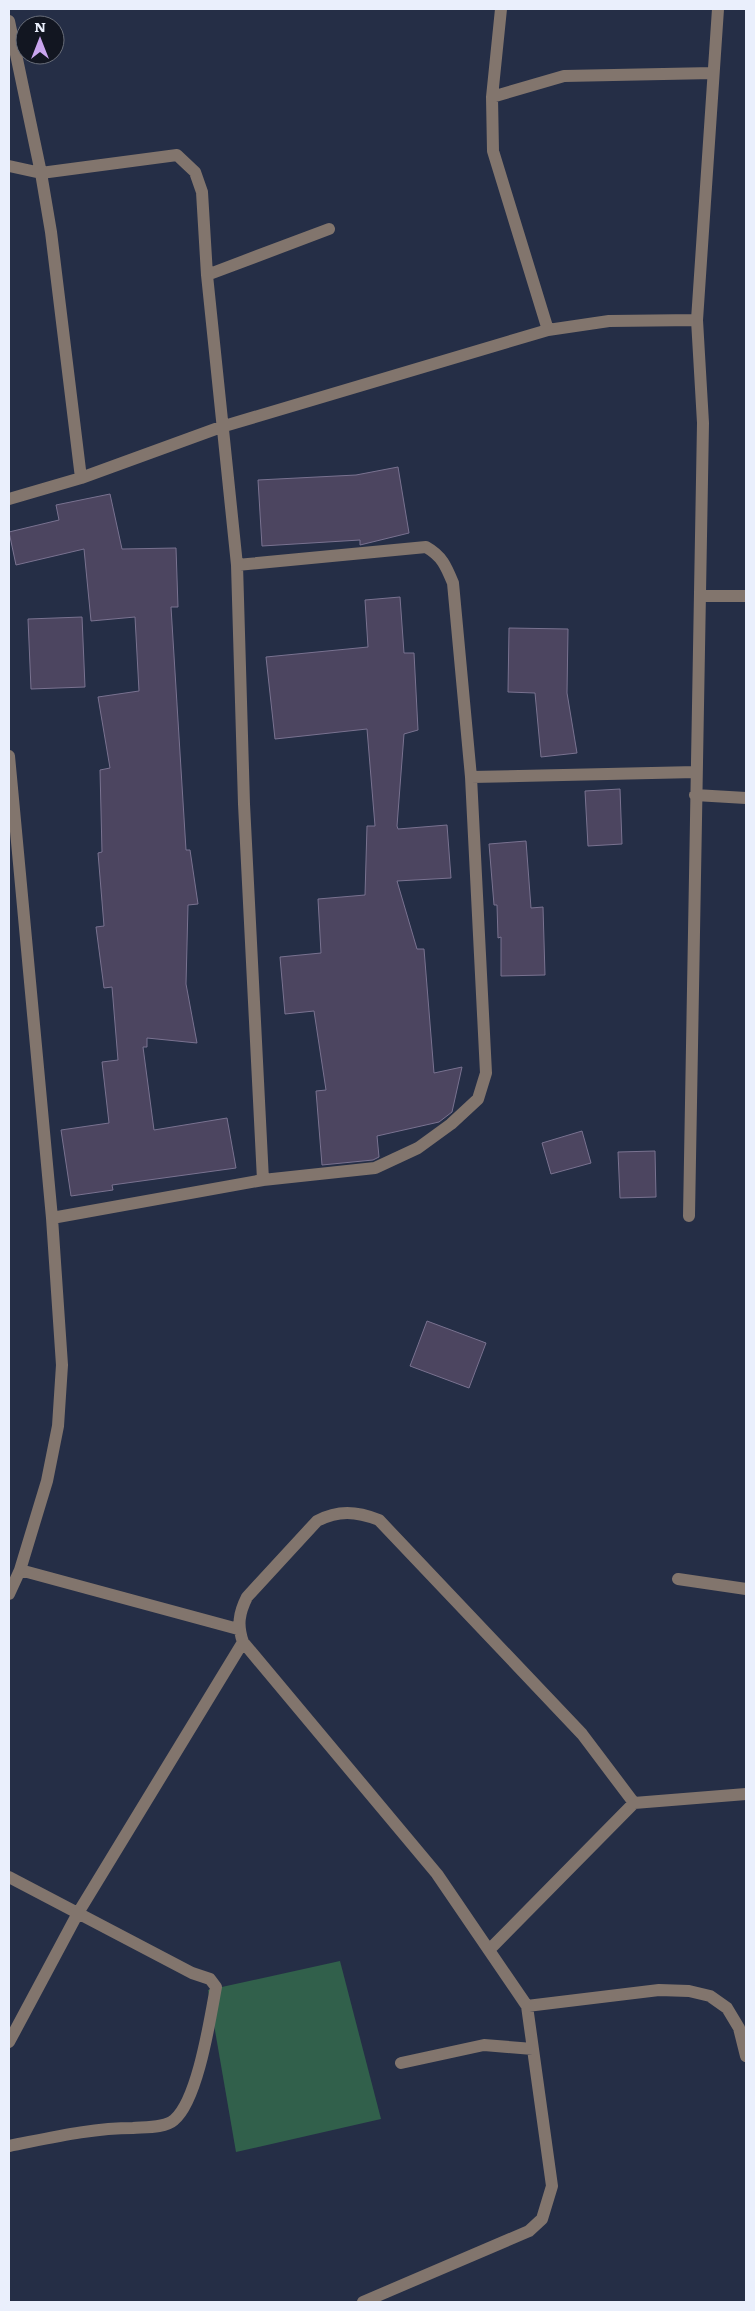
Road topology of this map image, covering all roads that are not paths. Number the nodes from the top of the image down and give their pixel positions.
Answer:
1 (501, 9) edge
2 (718, 9) edge
3 (9, 21) edge
4 (713, 73) junction
5 (492, 97) junction
6 (9, 166) edge
7 (41, 173) junction
8 (329, 229) dead end
9 (207, 275) junction
10 (697, 320) junction
11 (548, 330) junction
12 (221, 427) junction
13 (81, 478) junction
14 (9, 499) edge
15 (237, 565) junction
16 (700, 596) junction
17 (746, 596) edge
18 (9, 756) edge
19 (696, 772) junction
20 (470, 777) junction
21 (695, 795) junction
22 (746, 798) edge
23 (263, 1180) junction
24 (690, 1216) dead end
25 (52, 1218) junction
26 (20, 1570) junction
27 (678, 1579) dead end
28 (746, 1588) edge
29 (9, 1594) edge
30 (238, 1629) junction
31 (243, 1642) junction
32 (746, 1794) edge
33 (634, 1803) junction
34 (9, 1877) edge
35 (78, 1913) junction
36 (489, 1950) junction
37 (527, 2006) junction
38 (9, 2042) edge
39 (533, 2049) junction
40 (746, 2056) edge
41 (401, 2063) dead end
42 (9, 2146) edge
43 (363, 2302) edge

1 - 5 street
2 - 4 street
3 - 7 street
4 - 5 street
4 - 10 street
5 - 11 street
6 - 7 street
7 - 9 street
7 - 13 street
8 - 9 street
9 - 12 street
10 - 11 street
10 - 16 street
11 - 12 street
12 - 13 street
12 - 15 street
13 - 14 street
15 - 20 street
15 - 23 street
16 - 17 street
16 - 19 street
18 - 25 street
19 - 20 street
19 - 21 street
20 - 23 street
21 - 22 street
21 - 24 street
23 - 25 street
25 - 26 street
26 - 29 street
26 - 30 street
27 - 28 street
30 - 31 street
30 - 33 street
31 - 35 street
31 - 36 street
32 - 33 street
33 - 36 street
34 - 35 street
35 - 38 street
35 - 42 street
36 - 37 street
37 - 39 street
37 - 40 street
39 - 41 street
39 - 43 street

